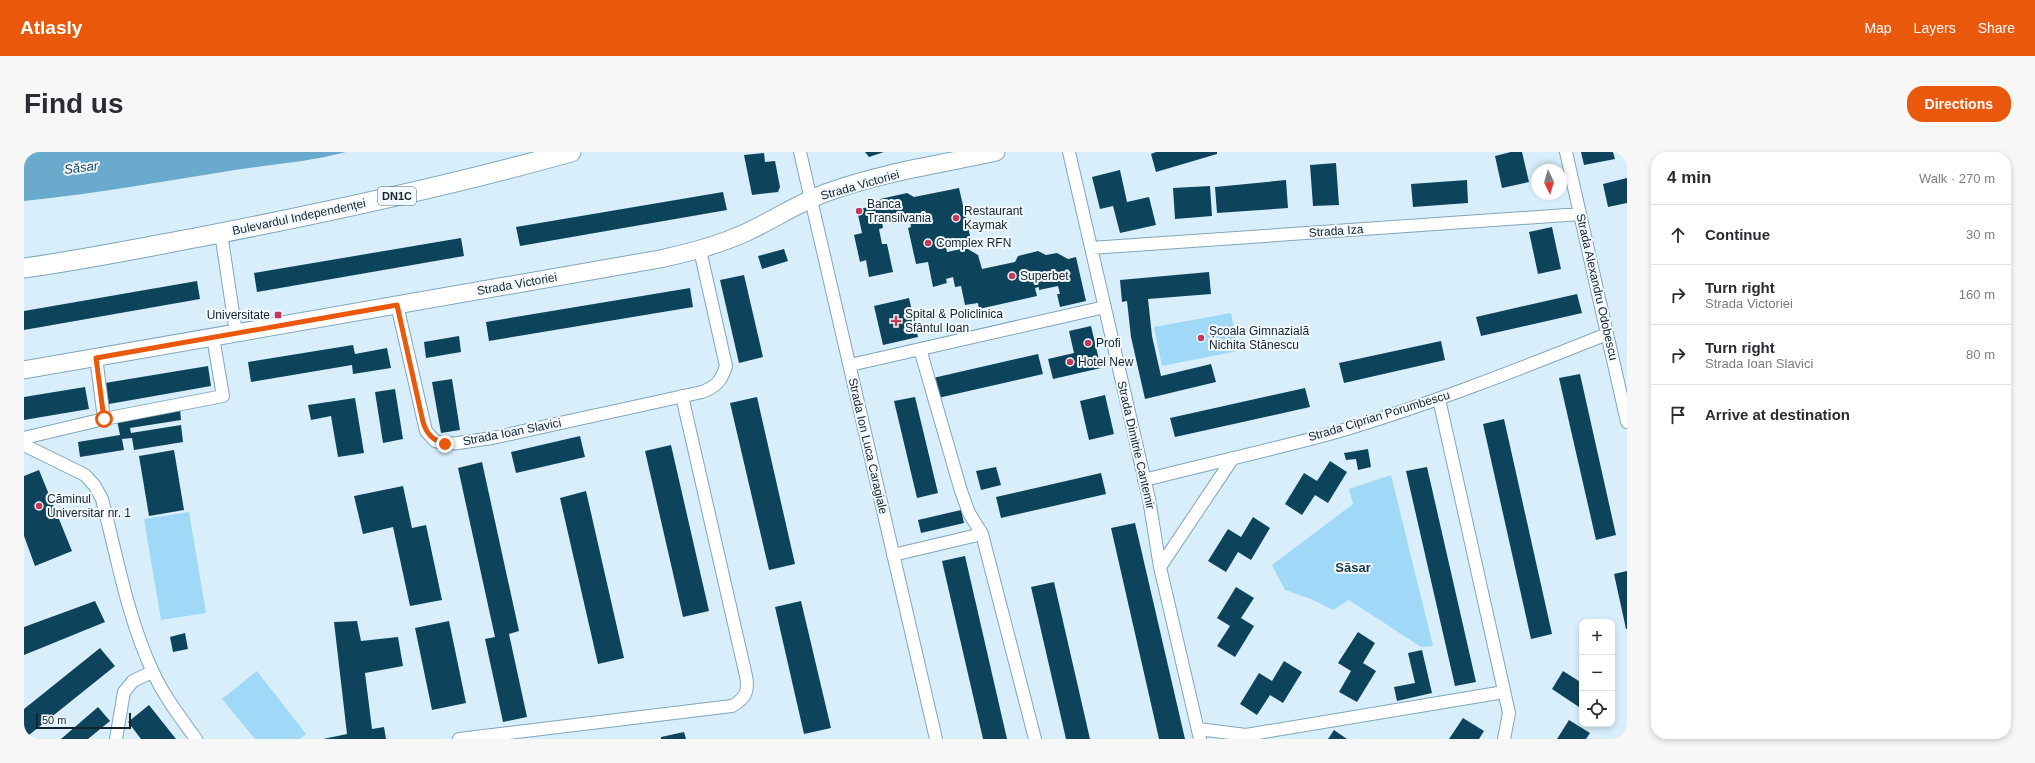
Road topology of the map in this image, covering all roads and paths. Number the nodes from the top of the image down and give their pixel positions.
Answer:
1 (571, 152) edge
2 (800, 152) edge
3 (996, 152) edge
4 (1069, 152) edge
5 (1566, 152) edge
6 (811, 199) junction
7 (1580, 214) junction
8 (221, 233) junction
9 (1091, 248) junction
10 (700, 250) junction
11 (24, 268) edge
12 (397, 305) junction
13 (1105, 307) junction
14 (236, 333) junction
15 (1607, 334) junction
16 (213, 337) junction
17 (920, 349) junction
18 (96, 358) junction
19 (850, 365) junction
20 (24, 370) edge
21 (682, 396) junction
22 (1439, 398) junction
23 (104, 419) junction
24 (1627, 422) edge
25 (24, 438) edge
26 (24, 445) edge
27 (1233, 458) junction
28 (1144, 480) junction
29 (982, 534) junction
30 (893, 555) junction
31 (1160, 567) junction
32 (152, 672) junction
33 (1504, 692) junction
34 (1199, 734) edge
35 (1250, 737) edge
36 (116, 739) edge
37 (196, 739) edge
38 (459, 739) edge
39 (936, 739) edge
40 (1035, 739) edge
41 (1504, 739) edge

1 - 8 main road, Bulevardul Independenței / DN1C
2 - 6 street, Strada Ion Luca Caragiale
3 - 6 street, Strada Victoriei
4 - 9 street, Strada Dimitrie Cantemir
5 - 7 street, Strada Alexandru Odobescu
6 - 10 street, Strada Victoriei
6 - 19 street, Strada Ion Luca Caragiale
7 - 9 street, Strada Iza
7 - 15 street, Strada Alexandru Odobescu
8 - 11 main road, Bulevardul Independenței / DN1C
8 - 14 street
9 - 13 street, Strada Dimitrie Cantemir
10 - 12 street, Strada Victoriei
10 - 21 street, Strada Ioan Slavici
12 - 14 street, Strada Victoriei
12 - 21 street, Strada Ioan Slavici
13 - 17 street
13 - 28 street, Strada Dimitrie Cantemir
14 - 16 street, Strada Victoriei
15 - 22 street, Strada Ciprian Porumbescu
15 - 24 street, Strada Alexandru Odobescu
16 - 18 street, Strada Victoriei
16 - 23 street
17 - 19 street
17 - 29 street
18 - 20 street, Strada Victoriei
18 - 23 street
19 - 30 street, Strada Ion Luca Caragiale
21 - 38 street
22 - 27 street, Strada Ciprian Porumbescu
22 - 33 street
23 - 25 street
26 - 32 street
27 - 28 street, Strada Ciprian Porumbescu
27 - 31 street
28 - 31 street, Strada Dimitrie Cantemir
29 - 30 street
29 - 40 street
30 - 39 street, Strada Ion Luca Caragiale
31 - 34 street, Strada Dimitrie Cantemir
32 - 36 street
32 - 37 street
33 - 35 street
33 - 41 street
34 - 35 street

